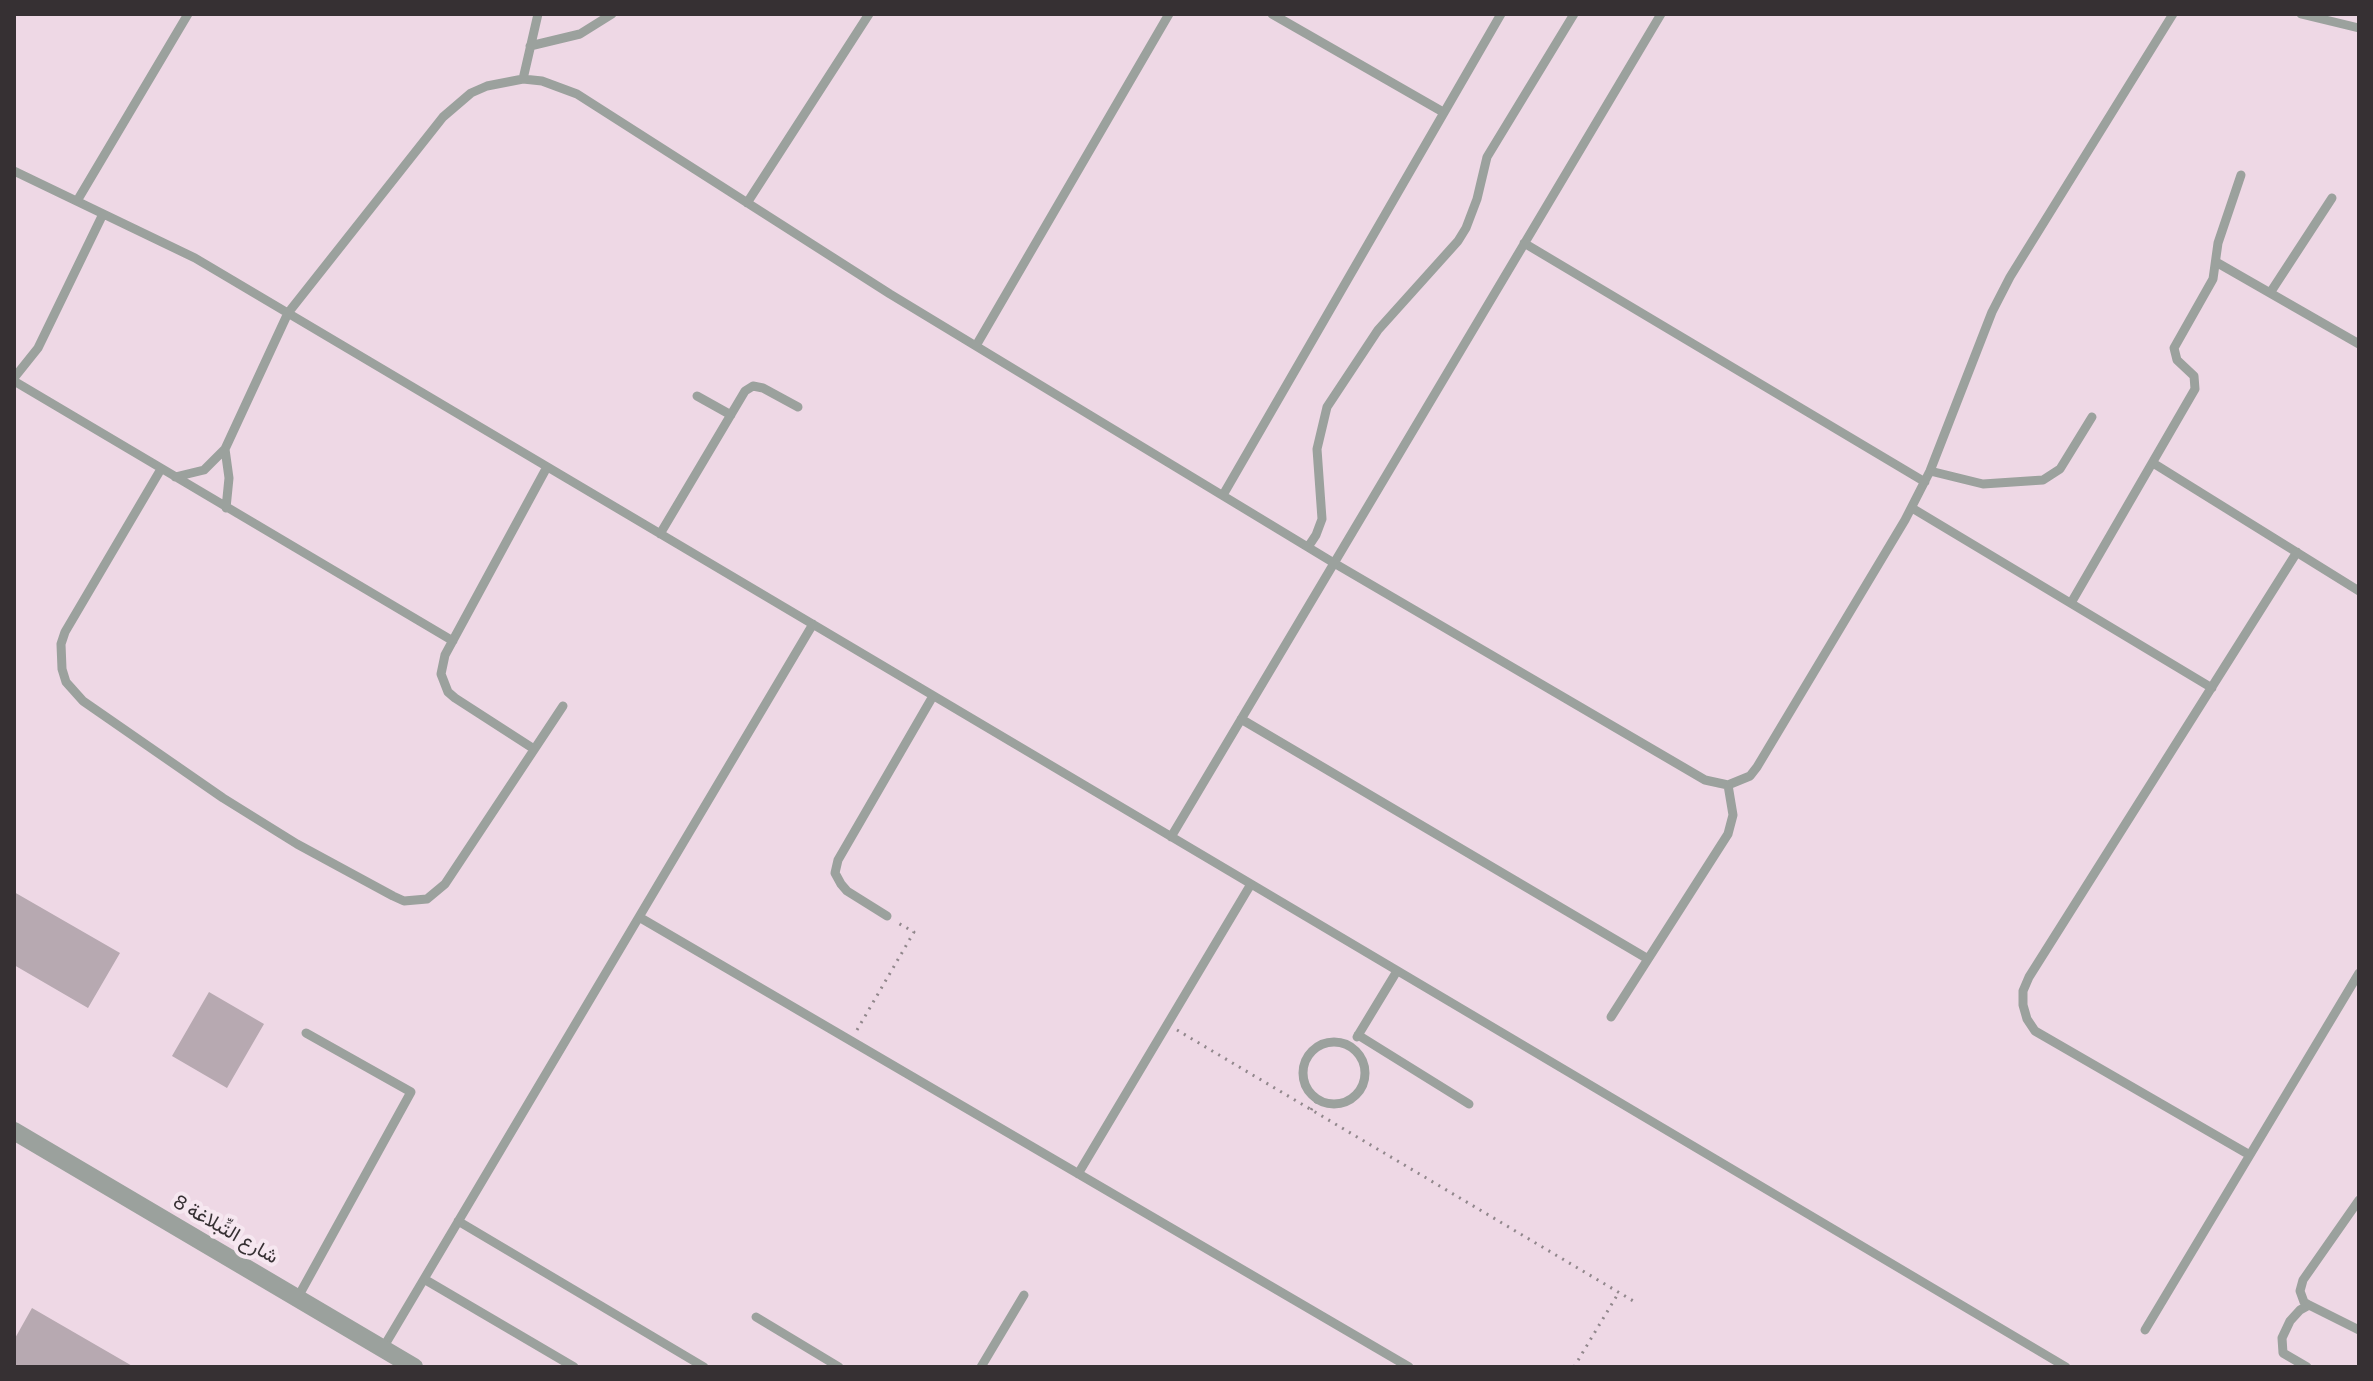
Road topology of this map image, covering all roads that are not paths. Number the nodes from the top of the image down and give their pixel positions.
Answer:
1 (188, 14) edge
2 (538, 14) edge
3 (612, 14) edge
4 (869, 14) edge
5 (1169, 14) edge
6 (1272, 14) edge
7 (1501, 14) edge
8 (1574, 14) edge
9 (1661, 14) edge
10 (2173, 14) edge
11 (2301, 14) edge
12 (2359, 28) edge
13 (530, 46) junction
14 (523, 79) junction
15 (1443, 112) junction
16 (14, 171) edge
17 (2241, 175) dead end
18 (2332, 198) dead end
19 (77, 201) junction
20 (747, 203) junction
21 (103, 214) junction
22 (1524, 243) junction
23 (2216, 262) junction
24 (2270, 293) junction
25 (288, 313) junction
26 (977, 344) junction
27 (2359, 344) edge
28 (14, 379) edge
29 (697, 396) dead end
30 (798, 407) dead end
31 (731, 415) junction
32 (2092, 417) dead end
33 (225, 449) junction
34 (2153, 463) junction
35 (547, 467) junction
36 (161, 469) junction
37 (1930, 471) junction
38 (175, 477) junction
39 (1925, 482) junction
40 (1223, 495) junction
41 (226, 508) junction
42 (1912, 508) junction
43 (660, 534) junction
44 (1308, 547) junction
45 (2297, 552) junction
46 (1334, 563) junction
47 (2359, 591) edge
48 (2071, 603) junction
49 (813, 624) junction
50 (453, 641) junction
51 (2212, 688) junction
52 (933, 696) junction
53 (563, 706) dead end
54 (1241, 719) junction
55 (534, 749) junction
56 (1728, 785) junction
57 (1171, 837) junction
58 (1251, 884) junction
59 (887, 916) road end
60 (639, 917) junction
61 (1648, 959) junction
62 (1397, 971) junction
63 (2359, 973) edge
64 (1611, 1017) dead end
65 (306, 1033) dead end
66 (1358, 1035) junction
67 (1351, 1047) junction
68 (1469, 1104) dead end
69 (14, 1131) edge
70 (2248, 1154) junction
71 (1078, 1174) junction
72 (2359, 1200) edge
73 (458, 1221) junction
74 (424, 1279) junction
75 (1024, 1295) dead end
76 (298, 1297) junction
77 (2309, 1305) junction
78 (756, 1317) dead end
79 (2145, 1330) dead end
80 (2359, 1330) edge
81 (383, 1348) junction
82 (414, 1367) edge
83 (574, 1367) edge
84 (704, 1367) edge
85 (839, 1367) edge
86 (981, 1367) edge
87 (1409, 1367) edge
88 (2066, 1367) edge
89 (2307, 1367) edge

1 - 19 lane
2 - 13 lane
3 - 13 lane
4 - 20 lane
5 - 26 lane
6 - 15 lane
7 - 15 lane
8 - 44 lane
9 - 22 lane
10 - 37 lane
11 - 12 lane
13 - 14 lane
14 - 20 lane
14 - 25 lane
15 - 40 lane
16 - 19 lane
17 - 23 lane
18 - 24 lane
19 - 21 lane
20 - 26 lane
21 - 25 lane
21 - 28 lane
22 - 39 lane
22 - 46 lane
23 - 24 lane
23 - 34 lane
24 - 27 lane
25 - 33 lane
25 - 35 lane
26 - 40 lane
28 - 36 lane
29 - 31 lane
30 - 31 lane
31 - 43 lane
32 - 37 lane
33 - 38 lane
33 - 41 lane
34 - 45 lane
34 - 48 lane
35 - 43 lane
35 - 50 lane
36 - 38 lane
36 - 55 lane
37 - 39 lane
38 - 41 lane
39 - 42 lane
40 - 44 lane
41 - 50 lane
42 - 48 lane
42 - 56 lane
43 - 49 lane
44 - 46 lane
45 - 47 lane
45 - 51 lane
46 - 54 lane
46 - 56 lane
48 - 51 lane
49 - 52 lane
49 - 60 lane
50 - 55 lane
51 - 70 lane
52 - 57 lane
52 - 59 lane
53 - 55 lane
54 - 57 lane
54 - 61 lane
56 - 61 lane
57 - 58 lane
58 - 62 lane
58 - 71 lane
60 - 71 lane
60 - 73 lane
61 - 64 lane
62 - 66 lane
62 - 88 lane
63 - 70 lane
65 - 76 lane
66 - 67 lane
66 - 68 lane
67 - 67 lane
69 - 76 street, شارع التِّبلاغة 8
70 - 79 lane
71 - 87 lane
72 - 77 lane
73 - 74 lane
73 - 84 lane
74 - 81 lane
74 - 83 lane
75 - 86 lane
76 - 81 street, شارع التِّبلاغة 8
77 - 80 lane
77 - 89 lane
78 - 85 lane
81 - 82 street, شارع التِّبلاغة 8

